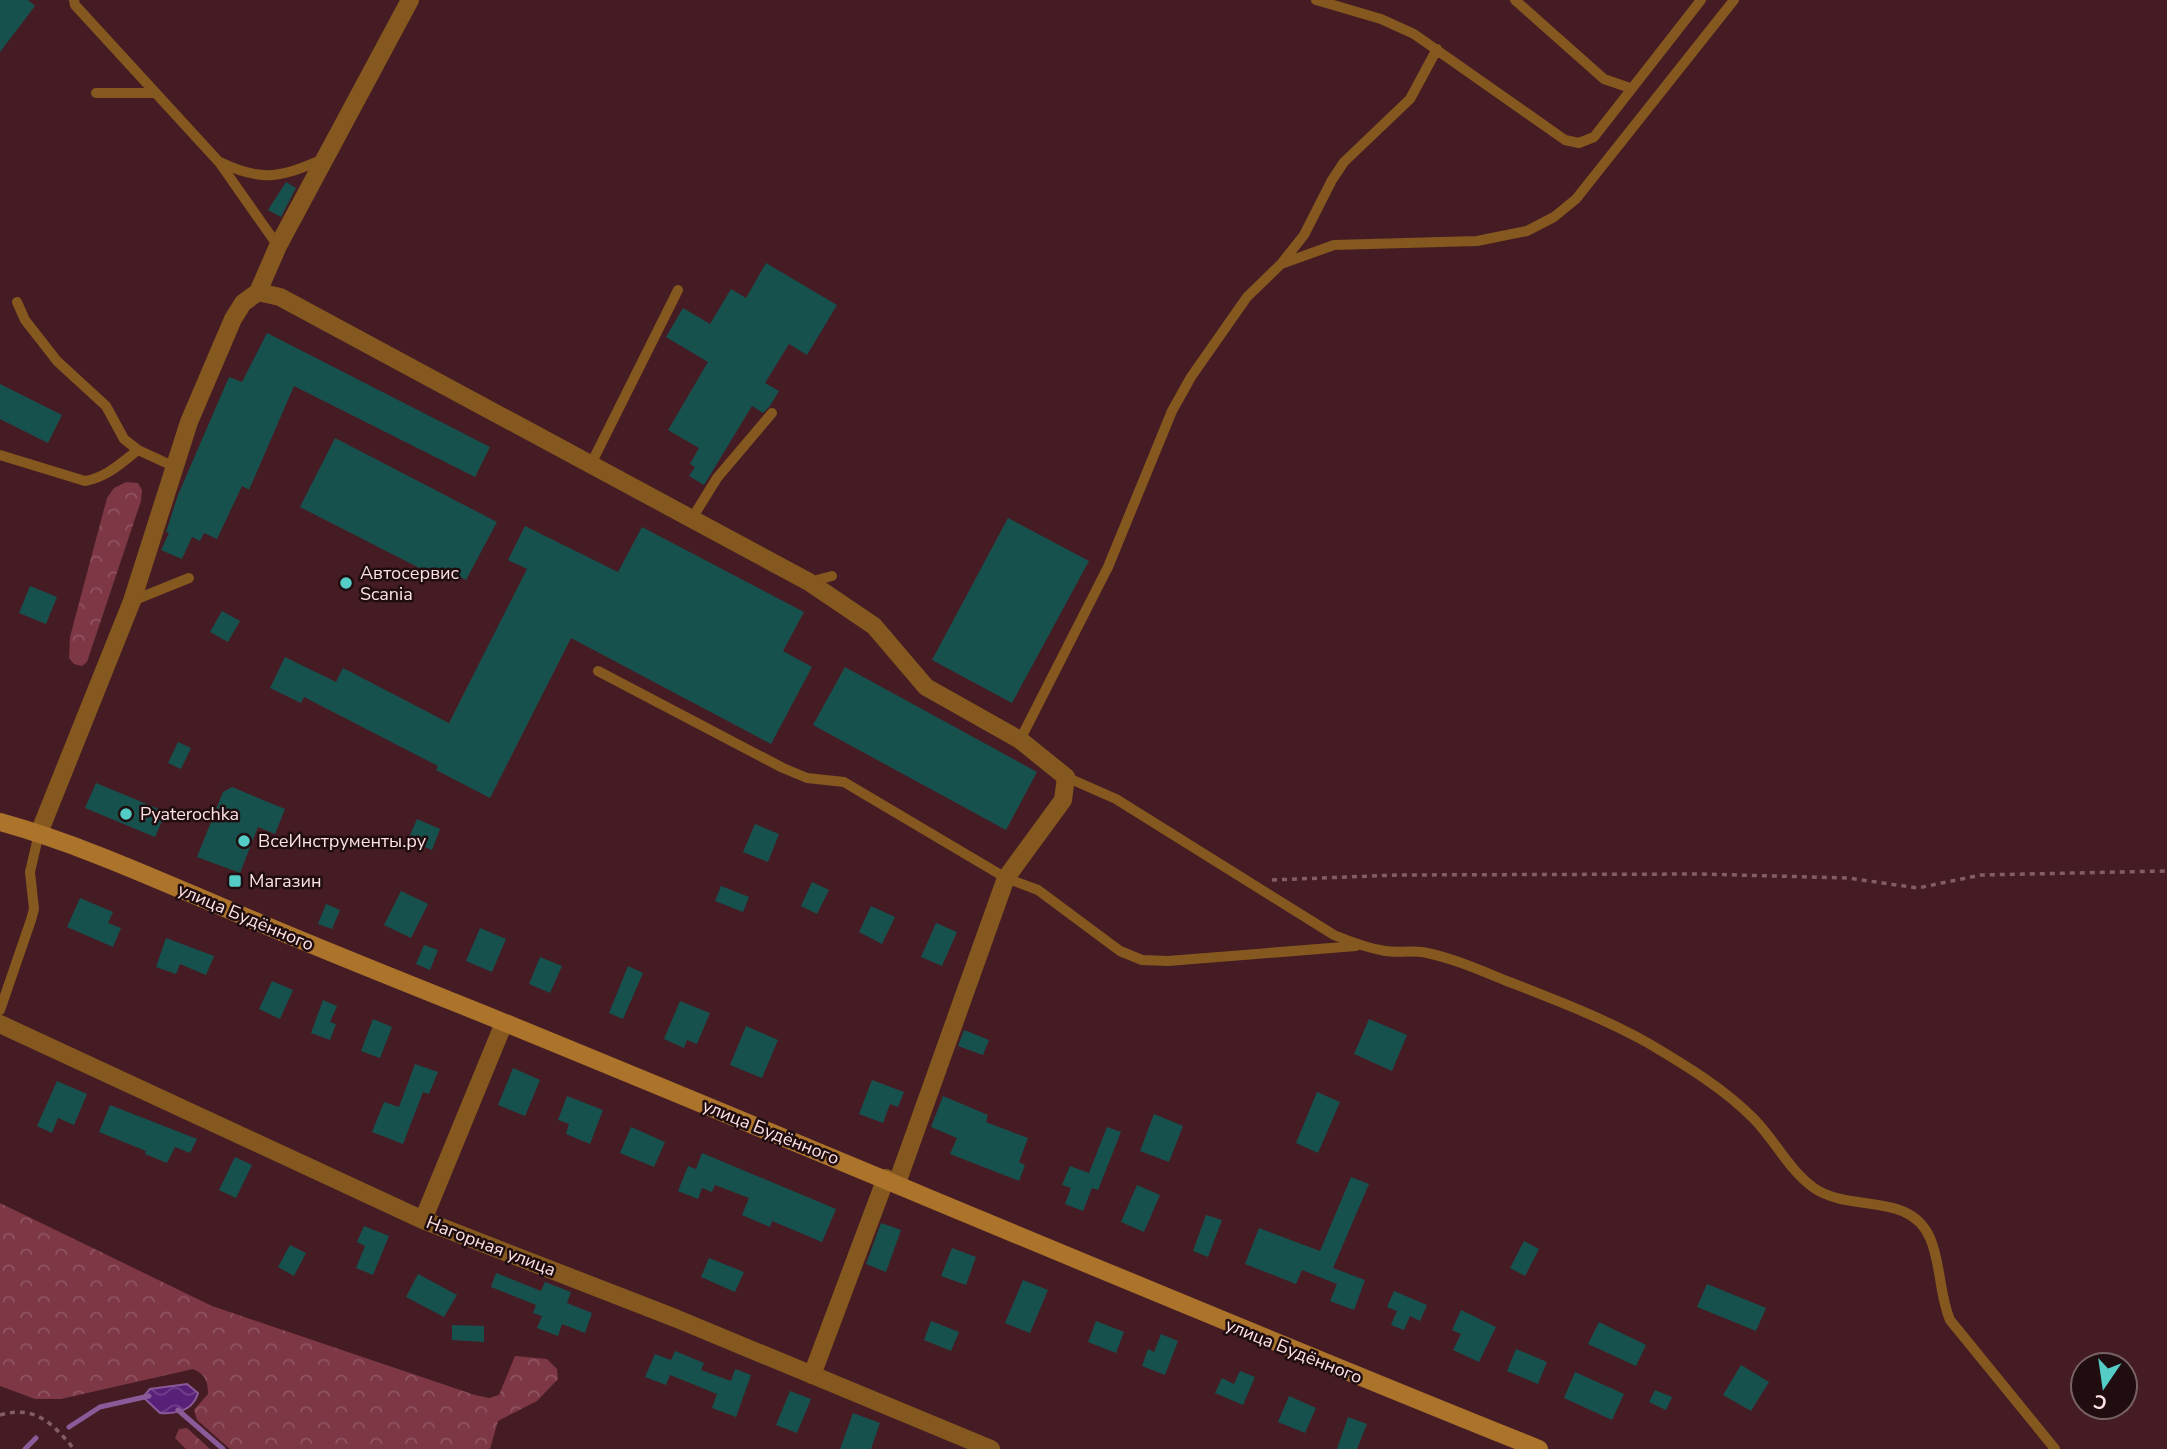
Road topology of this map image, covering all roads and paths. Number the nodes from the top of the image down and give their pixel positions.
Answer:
1 (74, 0) edge
2 (410, 0) edge
3 (1316, 0) edge
4 (1515, 0) edge
5 (1701, 0) edge
6 (1734, 0) edge
7 (1437, 49) junction
8 (1630, 88) junction
9 (96, 93) dead end
10 (155, 93) junction
11 (328, 156) junction
12 (219, 162) junction
13 (278, 246) junction
14 (1280, 264) junction
15 (678, 290) dead end
16 (258, 292) junction
17 (17, 302) dead end
18 (772, 413) dead end
19 (138, 450) junction
20 (0, 455) edge
21 (590, 466) junction
22 (175, 467) junction
23 (691, 520) junction
24 (832, 576) dead end
25 (189, 578) dead end
26 (809, 582) junction
27 (132, 601) junction
28 (598, 671) dead end
29 (1020, 740) junction
30 (1066, 777) junction
31 (0, 822) edge
32 (39, 832) junction
33 (2167, 871) edge
34 (1006, 878) junction
35 (1249, 881) junction
36 (1359, 945) junction
37 (0, 1010) edge
38 (504, 1023) junction
39 (0, 1024) edge
40 (892, 1180) junction
41 (423, 1220) junction
42 (812, 1375) junction
43 (0, 1415) edge
44 (74, 1449) edge
45 (991, 1449) edge
46 (1539, 1449) edge
47 (2055, 1449) edge

1 - 10 lane
2 - 11 street
3 - 7 lane
4 - 8 lane
5 - 8 lane
6 - 14 lane
7 - 8 lane
7 - 14 lane
9 - 10 lane
10 - 12 lane
11 - 12 lane
11 - 13 street
12 - 13 lane
13 - 16 street
14 - 29 lane
15 - 21 lane
16 - 21 street
16 - 22 street
17 - 19 lane
18 - 23 lane
19 - 20 lane
19 - 22 lane
21 - 23 street
22 - 27 street
23 - 26 street
24 - 26 lane
25 - 27 lane
26 - 29 street
27 - 32 street
28 - 34 lane
29 - 30 street
30 - 34 street
30 - 35 lane
31 - 32 main road, улица Будённого
32 - 37 lane
32 - 38 main road, улица Будённого
33 - 35 path
34 - 36 lane
34 - 40 street
35 - 36 lane
36 - 47 lane
38 - 40 main road, улица Будённого
38 - 41 street
39 - 41 street, Нагорная улица
40 - 42 street
40 - 46 main road, улица Будённого
41 - 42 street, Нагорная улица
42 - 45 street, Нагорная улица
43 - 44 path

